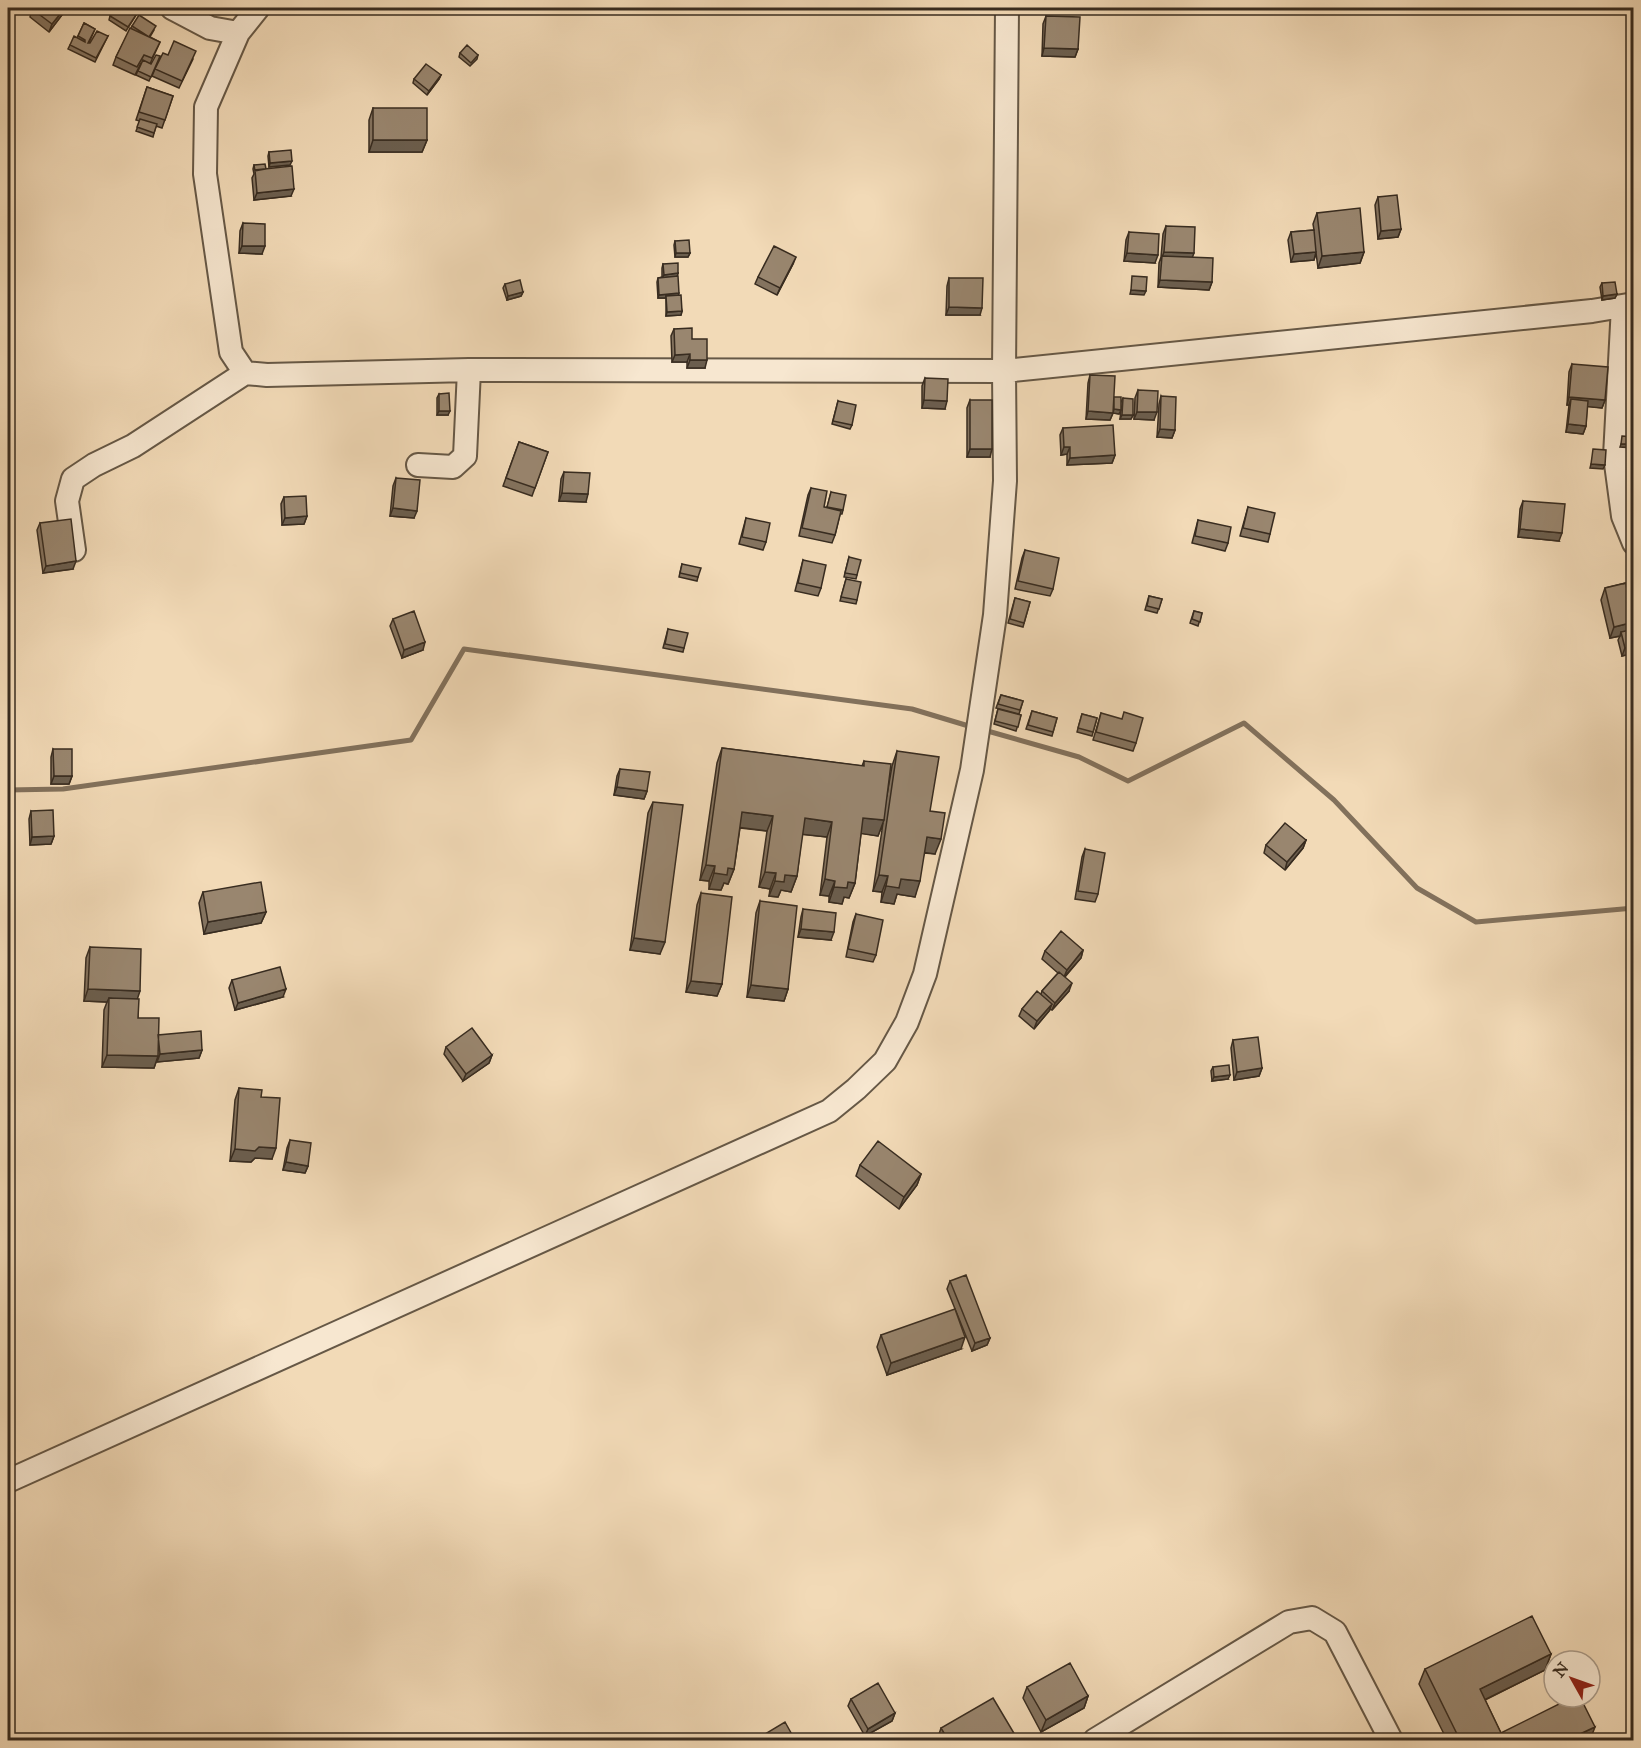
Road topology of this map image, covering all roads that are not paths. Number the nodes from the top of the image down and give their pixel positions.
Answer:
1 (172, 8) edge
2 (258, 8) edge
3 (1006, 8) edge
4 (238, 33) junction
5 (1628, 305) edge
6 (469, 370) junction
7 (1004, 371) junction
8 (245, 373) junction
9 (418, 465) dead end
10 (1634, 543) edge
11 (74, 552) edge
12 (8, 1481) edge
13 (1095, 1740) edge
14 (1391, 1740) edge

1 - 4 street
2 - 4 street
3 - 7 street
4 - 8 street
5 - 7 street
5 - 10 street
6 - 7 street
6 - 8 street
6 - 9 street
7 - 12 street
8 - 11 street
13 - 14 street

